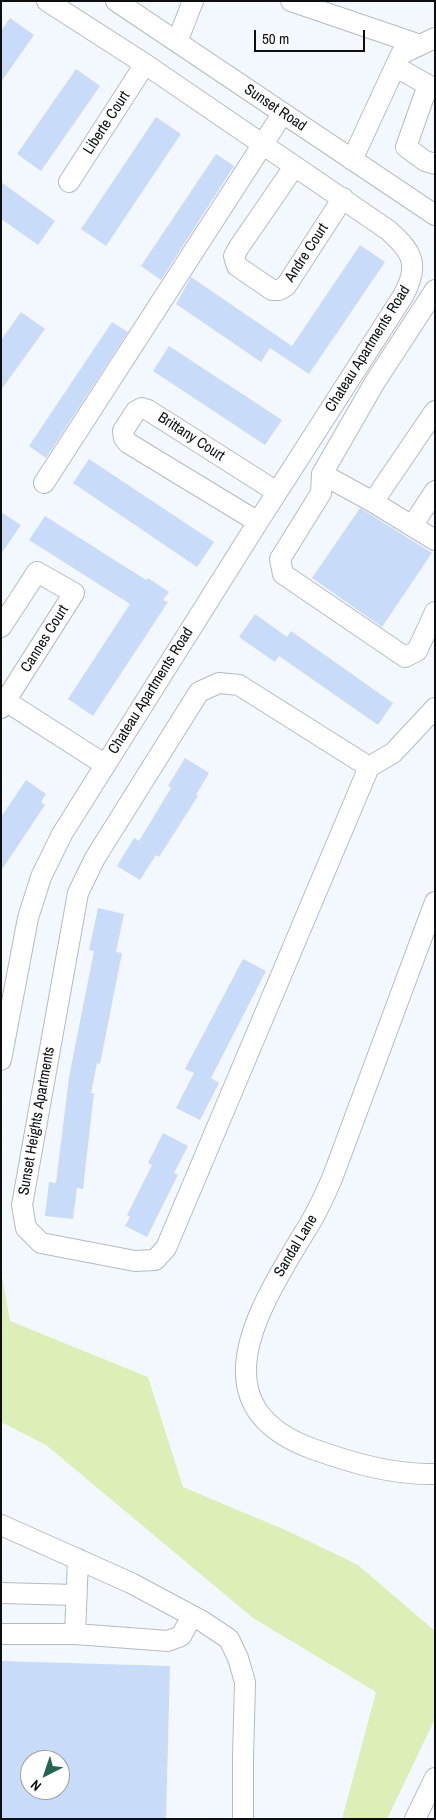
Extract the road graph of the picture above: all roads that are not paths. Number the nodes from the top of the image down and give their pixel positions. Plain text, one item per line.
1 (47, 1) edge
2 (116, 1) edge
3 (193, 1) edge
4 (291, 1) edge
5 (177, 42) junction
6 (428, 42) edge
7 (145, 64) junction
8 (396, 66) junction
9 (431, 86) edge
10 (283, 113) junction
11 (263, 145) junction
12 (352, 160) junction
13 (435, 164) edge
14 (294, 167) junction
15 (70, 182) dead end
16 (343, 198) junction
17 (435, 215) edge
18 (435, 290) edge
19 (435, 411) edge
20 (322, 474) junction
21 (44, 483) dead end
22 (435, 491) edge
23 (277, 492) junction
24 (373, 502) junction
25 (258, 522) junction
26 (412, 526) junction
27 (435, 540) edge
28 (435, 612) edge
29 (1, 627) edge
30 (3, 702) edge
31 (435, 708) edge
32 (104, 764) junction
33 (369, 767) junction
34 (435, 902) edge
35 (1, 1060) edge
36 (435, 1474) edge
37 (1, 1525) edge
38 (78, 1559) junction
39 (1, 1593) edge
40 (76, 1595) junction
41 (192, 1616) junction
42 (1, 1634) edge
43 (75, 1634) junction
44 (435, 1778) edge
45 (424, 1812) edge
46 (244, 1819) edge

1 - 7 street, Chateau Apartments Road
2 - 5 street, Sunset Road
3 - 5 street
4 - 6 street
5 - 10 street, Sunset Road
6 - 8 street
7 - 11 street, Chateau Apartments Road
7 - 15 street, Liberte Court
8 - 9 street
8 - 12 street
9 - 13 street
10 - 11 street
10 - 12 street, Sunset Road
11 - 14 street, Chateau Apartments Road
11 - 21 street
12 - 17 street, Sunset Road
14 - 16 street, Chateau Apartments Road
14 - 16 street, Andre Court
16 - 23 street, Chateau Apartments Road
18 - 20 street
19 - 24 street
20 - 24 street
20 - 28 street
22 - 26 street
23 - 25 street, Chateau Apartments Road
23 - 25 street, Brittany Court
24 - 26 street
25 - 32 street, Chateau Apartments Road
26 - 27 street
29 - 30 street, Cannes Court
30 - 32 street, Chateau Apartments Road
31 - 33 street
32 - 35 street, Chateau Apartments Road
33 - 33 street, Sunset Heights Apartments
34 - 36 street, Sandal Lane
37 - 38 street
38 - 40 street
38 - 41 street
39 - 40 street
40 - 43 street
41 - 43 street
41 - 46 street
42 - 43 street
44 - 45 street

